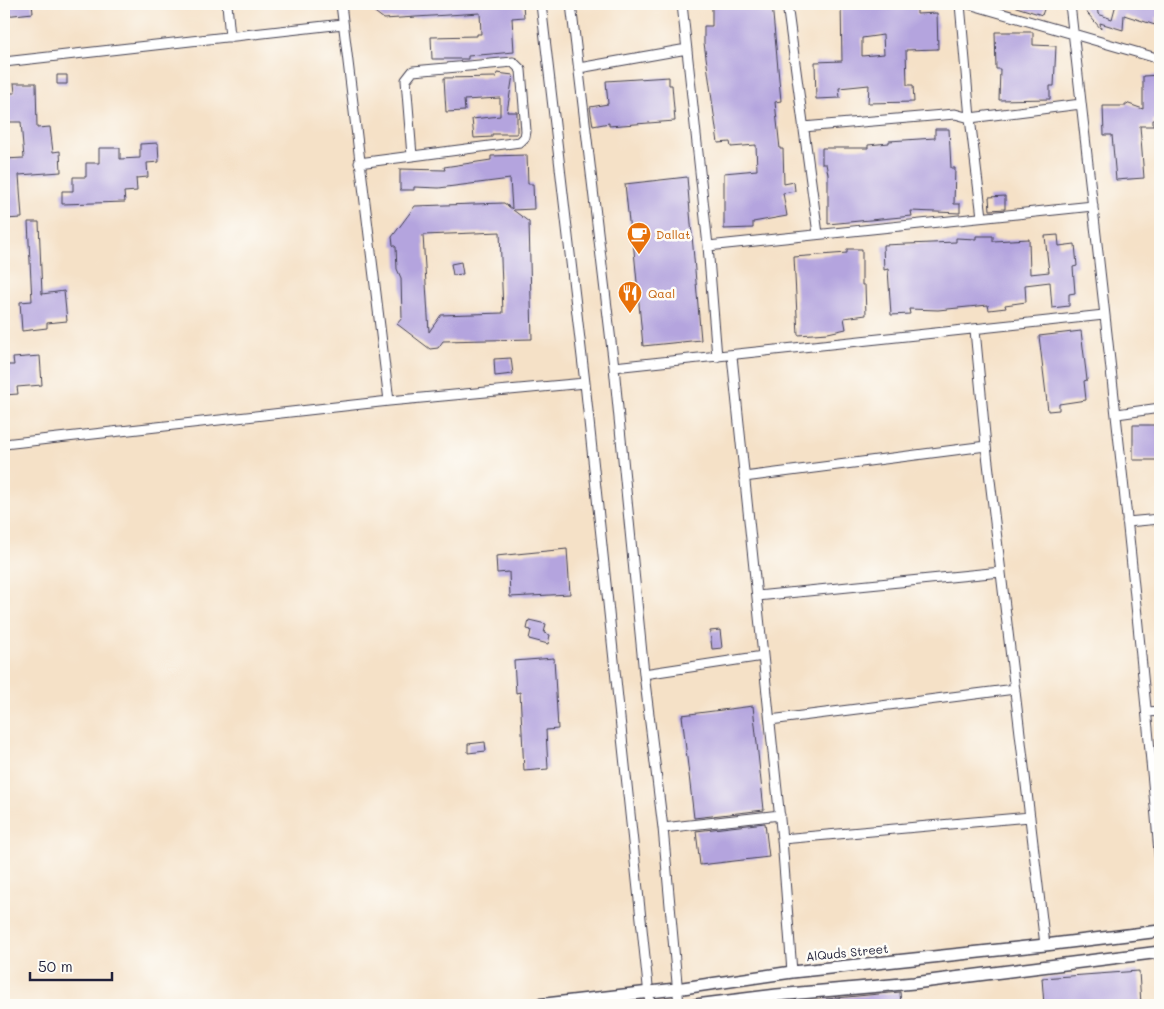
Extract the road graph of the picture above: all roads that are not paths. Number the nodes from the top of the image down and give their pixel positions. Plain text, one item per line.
1 (227, 4) edge
2 (341, 4) edge
3 (541, 4) edge
4 (571, 4) edge
5 (682, 4) edge
6 (786, 4) edge
7 (960, 4) edge
8 (968, 4) edge
9 (1070, 4) edge
10 (343, 24) junction
11 (1073, 35) junction
12 (230, 37) junction
13 (687, 49) junction
14 (1160, 59) edge
15 (4, 62) edge
16 (579, 68) junction
17 (1081, 104) junction
18 (970, 118) junction
19 (803, 127) junction
20 (412, 156) junction
21 (359, 163) junction
22 (1093, 206) junction
23 (982, 217) junction
24 (818, 234) junction
25 (708, 246) junction
26 (1104, 314) junction
27 (975, 330) junction
28 (732, 356) junction
29 (717, 357) junction
30 (614, 366) junction
31 (585, 383) junction
32 (389, 401) junction
33 (1160, 408) edge
34 (1117, 414) junction
35 (4, 444) edge
36 (986, 446) junction
37 (744, 477) junction
38 (1160, 519) edge
39 (1127, 522) junction
40 (1001, 572) junction
41 (757, 596) junction
42 (763, 656) junction
43 (644, 674) junction
44 (1015, 689) junction
45 (1160, 711) edge
46 (1148, 712) junction
47 (770, 720) junction
48 (780, 815) junction
49 (1030, 817) junction
50 (1158, 817) edge
51 (663, 828) junction
52 (782, 839) junction
53 (1160, 864) edge
54 (1160, 931) edge
55 (1045, 945) junction
56 (1160, 952) edge
57 (792, 972) junction
58 (676, 989) junction
59 (648, 992) junction
60 (537, 1005) edge
61 (650, 1005) edge
62 (679, 1005) edge
63 (696, 1005) edge

1 - 12 street
2 - 10 street
3 - 31 street
4 - 16 street
5 - 13 street
6 - 19 street
7 - 18 street
8 - 11 street
9 - 11 street
10 - 12 street
10 - 21 street
11 - 14 street
11 - 17 street
12 - 15 street
13 - 16 street
13 - 25 street
16 - 30 street
17 - 18 street
17 - 22 street
18 - 19 street
18 - 23 street
19 - 24 street
20 - 20 street
20 - 21 street
21 - 32 street
22 - 23 street
22 - 26 street
23 - 24 street
24 - 25 street
25 - 29 street
26 - 27 street
26 - 34 street
27 - 28 street
27 - 36 street
28 - 29 street
28 - 37 street
29 - 30 street
30 - 43 street
31 - 32 street
31 - 59 street
32 - 35 street
33 - 34 street
34 - 39 street
36 - 37 street
36 - 40 street
37 - 41 street
38 - 39 street
39 - 46 street
40 - 41 street
40 - 44 street
41 - 42 street
42 - 43 street
42 - 47 street
43 - 51 street
44 - 47 street
44 - 49 street
45 - 46 street
46 - 50 street
47 - 48 street
48 - 51 street
48 - 52 street
49 - 52 street
49 - 55 street
50 - 53 street
51 - 58 street
52 - 57 street
54 - 55 street, AlQuds Street
55 - 57 street, AlQuds Street
56 - 63 street
57 - 58 street, AlQuds Street
58 - 59 street, AlQuds Street
58 - 62 street
59 - 60 street, AlQuds Street
59 - 61 street

